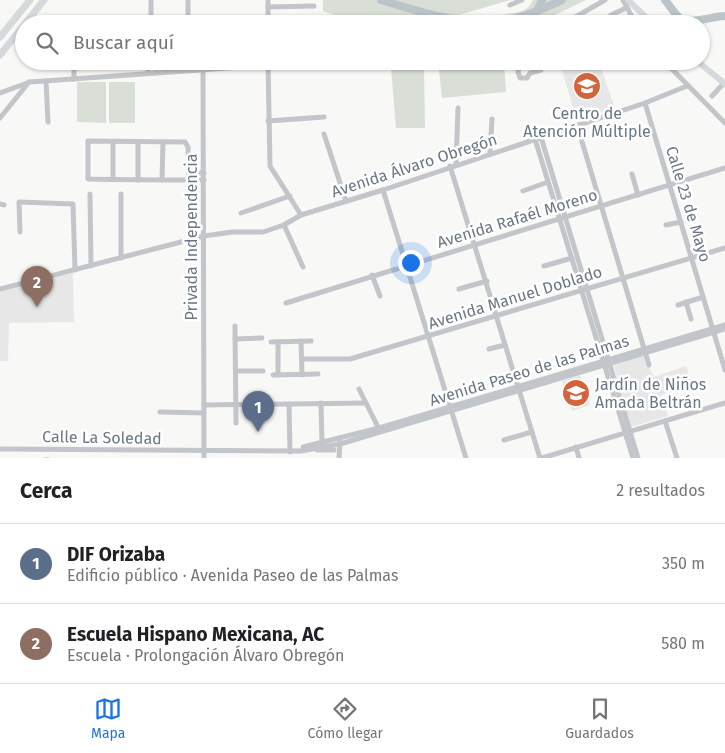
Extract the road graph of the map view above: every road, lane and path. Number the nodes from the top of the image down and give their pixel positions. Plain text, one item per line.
1 (30, 0) edge
2 (44, 0) edge
3 (151, 0) edge
4 (188, 0) edge
5 (268, 0) edge
6 (522, 0) edge
7 (604, 0) edge
8 (623, 0) edge
9 (628, 0) edge
10 (510, 5) dead end
11 (314, 6) dead end
12 (268, 7) junction
13 (626, 8) junction
14 (18, 15) edge
15 (32, 15) edge
16 (151, 15) edge
17 (188, 15) edge
18 (268, 15) edge
19 (578, 15) edge
20 (611, 15) dead end
21 (630, 15) edge
22 (644, 15) edge
23 (15, 19) edge
24 (15, 36) edge
25 (0, 38) edge
26 (0, 55) edge
27 (74, 70) edge
28 (148, 70) edge
29 (187, 70) edge
30 (203, 70) edge
31 (268, 70) edge
32 (519, 70) edge
33 (541, 70) dead end
34 (672, 70) edge
35 (708, 70) edge
36 (156, 72) joint
37 (148, 73) junction
38 (74, 79) junction
39 (46, 80) junction
40 (30, 82) junction
41 (724, 83) edge
42 (687, 86) junction
43 (0, 93) edge
44 (712, 96) dead end
45 (645, 103) junction
46 (458, 108) dead end
47 (324, 117) dead end
48 (0, 118) edge
49 (492, 119) dead end
50 (268, 121) junction
51 (48, 122) dead end
52 (725, 123) edge
53 (577, 125) junction
54 (324, 134) dead end
55 (538, 138) junction
56 (113, 142) junction
57 (138, 142) junction
58 (163, 142) junction
59 (490, 153) junction
60 (453, 165) junction
61 (725, 168) edge
62 (189, 173) junction
63 (204, 173) junction
64 (632, 174) dead end
65 (113, 179) junction
66 (138, 180) junction
67 (162, 180) junction
68 (189, 180) junction
69 (204, 180) junction
70 (548, 182) junction
71 (670, 186) junction
72 (383, 190) junction
73 (522, 191) dead end
74 (90, 194) dead end
75 (121, 194) dead end
76 (638, 195) junction
77 (290, 196) junction
78 (346, 202) junction
79 (601, 205) junction
80 (241, 213) dead end
81 (301, 215) junction
82 (562, 217) junction
83 (681, 222) junction
84 (284, 226) junction
85 (666, 226) dead end
86 (20, 232) dead end
87 (204, 236) junction
88 (474, 244) junction
89 (725, 248) edge
90 (692, 257) junction
91 (121, 258) junction
92 (572, 258) junction
93 (407, 264) junction
94 (91, 266) junction
95 (544, 266) dead end
96 (303, 267) dead end
97 (75, 270) junction
98 (372, 275) junction
99 (624, 278) junction
100 (487, 281) junction
101 (584, 288) junction
102 (0, 289) edge
103 (459, 289) dead end
104 (380, 296) dead end
105 (703, 297) junction
106 (686, 302) junction
107 (286, 303) dead end
108 (678, 305) dead end
109 (497, 315) junction
110 (691, 320) dead end
111 (725, 325) edge
112 (235, 326) dead end
113 (725, 329) edge
114 (713, 330) junction
115 (429, 336) junction
116 (262, 338) dead end
117 (235, 339) junction
118 (301, 341) junction
119 (311, 341) dead end
120 (271, 342) dead end
121 (278, 342) junction
122 (506, 345) junction
123 (489, 349) dead end
124 (644, 350) junction
125 (302, 359) junction
126 (606, 362) junction
127 (649, 365) dead end
128 (725, 370) edge
129 (236, 371) junction
130 (263, 371) dead end
131 (318, 374) dead end
132 (302, 375) junction
133 (519, 388) junction
134 (359, 389) dead end
135 (321, 403) junction
136 (366, 403) junction
137 (725, 403) edge
138 (236, 404) junction
139 (289, 404) junction
140 (204, 405) junction
141 (450, 408) junction
142 (160, 412) dead end
143 (204, 413) junction
144 (665, 421) junction
145 (236, 423) dead end
146 (380, 430) junction
147 (532, 432) junction
148 (627, 432) junction
149 (504, 440) dead end
150 (322, 443) junction
151 (337, 445) junction
152 (576, 447) junction
153 (0, 449) edge
154 (288, 450) junction
155 (204, 451) junction
156 (204, 458) edge
157 (334, 458) edge
158 (339, 458) edge
159 (466, 458) edge
160 (541, 458) edge
161 (579, 458) edge
162 (632, 458) edge
163 (638, 458) edge
164 (677, 458) edge

1 - 14 highway
2 - 15 highway
3 - 16 street
4 - 17 street
5 - 12 street
6 - 10 street
7 - 19 street
8 - 13 street
9 - 22 main road
11 - 12 street
12 - 18 street
13 - 20 street
13 - 21 street
23 - 25 highway
24 - 26 highway
27 - 38 street
28 - 37 street
29 - 36 street
30 - 63 street, Privada Independencia
31 - 50 street
32 - 33 street
34 - 42 street
35 - 41 main road
36 - 37 street
37 - 38 street
38 - 39 street
39 - 40 street
39 - 51 street
40 - 43 street
40 - 48 street
41 - 44 street
42 - 45 street, Avenida Álvaro Obregón
42 - 52 street
45 - 53 street, Avenida Álvaro Obregón
45 - 71 street, Calle 23 de Mayo
46 - 60 street
47 - 50 street
49 - 59 street
50 - 77 street
53 - 55 street, Avenida Álvaro Obregón
53 - 79 street
54 - 78 street
55 - 59 street, Avenida Álvaro Obregón
55 - 70 street
55 - 82 street
56 - 57 street
56 - 65 street
56 - 65 street
57 - 58 street
57 - 66 street
58 - 62 street
58 - 67 street
59 - 60 street, Avenida Álvaro Obregón
60 - 72 street, Avenida Álvaro Obregón
60 - 88 street
61 - 71 street, Avenida Rafaél Moreno
62 - 63 street
62 - 68 street
63 - 69 street, Privada Independencia
64 - 76 street
65 - 66 street
66 - 67 street
67 - 68 street
68 - 69 street
69 - 87 street, Privada Independencia
70 - 73 street
70 - 82 street
71 - 76 street, Avenida Rafaél Moreno
71 - 83 street, Calle 23 de Mayo
72 - 78 street, Avenida Álvaro Obregón
72 - 93 street
74 - 94 street
75 - 91 street
76 - 79 street, Avenida Rafaél Moreno
77 - 80 street
77 - 81 street
78 - 81 street, Avenida Álvaro Obregón
79 - 82 street, Avenida Rafaél Moreno
79 - 99 street
81 - 84 street, Avenida Álvaro Obregón
82 - 88 street, Avenida Rafaél Moreno
82 - 92 street
82 - 101 street
83 - 85 street
83 - 90 street, Calle 23 de Mayo
84 - 87 street, Avenida Álvaro Obregón
84 - 96 street
86 - 97 street
87 - 91 street, Avenida Álvaro Obregón
87 - 140 street, Privada Independencia
88 - 93 street, Avenida Rafaél Moreno
88 - 100 street
89 - 90 street, Avenida Manuel Doblado
90 - 99 street, Avenida Manuel Doblado
90 - 105 street, Calle 23 de Mayo
91 - 94 street, Avenida Álvaro Obregón
92 - 95 street
92 - 101 street
93 - 98 street, Avenida Rafaél Moreno
93 - 115 street
94 - 97 street, Avenida Álvaro Obregón
97 - 102 street, Avenida Álvaro Obregón
98 - 104 street
98 - 107 street, Avenida Rafaél Moreno
99 - 101 street, Avenida Manuel Doblado
99 - 124 street
100 - 103 street
100 - 109 street
101 - 109 street, Avenida Manuel Doblado
101 - 126 street
105 - 106 street
105 - 114 street, Calle 23 de Mayo
106 - 108 street
106 - 110 street
109 - 115 street, Avenida Manuel Doblado
109 - 122 street
111 - 114 street, Avenida Paseo de las Palmas
112 - 117 street
113 - 114 street, Avenida Paseo de las Palmas
114 - 124 street, Avenida Paseo de las Palmas
114 - 128 street, Calle 23 de Mayo
115 - 125 street, Avenida Manuel Doblado
115 - 141 street
116 - 117 street
117 - 129 street
118 - 119 street
118 - 121 street
118 - 125 street
120 - 121 street
121 - 132 street
122 - 123 street
122 - 133 street
124 - 126 street, Avenida Paseo de las Palmas
124 - 127 street
125 - 132 street
126 - 133 street, Avenida Paseo de las Palmas
126 - 148 street
129 - 130 street
129 - 138 street
131 - 132 street
133 - 141 street, Avenida Paseo de las Palmas
133 - 147 street
134 - 136 street
135 - 136 street
135 - 139 street
135 - 150 street
136 - 146 street
137 - 144 street
138 - 139 street
138 - 140 street
138 - 145 street
139 - 154 street
140 - 143 street, Privada Independencia
141 - 146 street, Avenida Paseo de las Palmas
141 - 159 street
142 - 143 street
143 - 155 street, Privada Independencia
144 - 148 street
144 - 164 street
146 - 151 street, Avenida Paseo de las Palmas
146 - 151 street, Avenida Paseo de las Palmas
147 - 149 street
147 - 160 street
148 - 152 street
148 - 162 street
148 - 163 street
150 - 151 street, Avenida Paseo de las Palmas
150 - 154 street, Avenida Paseo de las Palmas
151 - 154 street, Avenida Paseo de las Palmas
151 - 157 street
151 - 158 street
152 - 160 street
152 - 161 street
153 - 155 street, Calle La Soledad
154 - 155 street, Avenida Paseo de las Palmas
155 - 156 street, Privada Independencia

